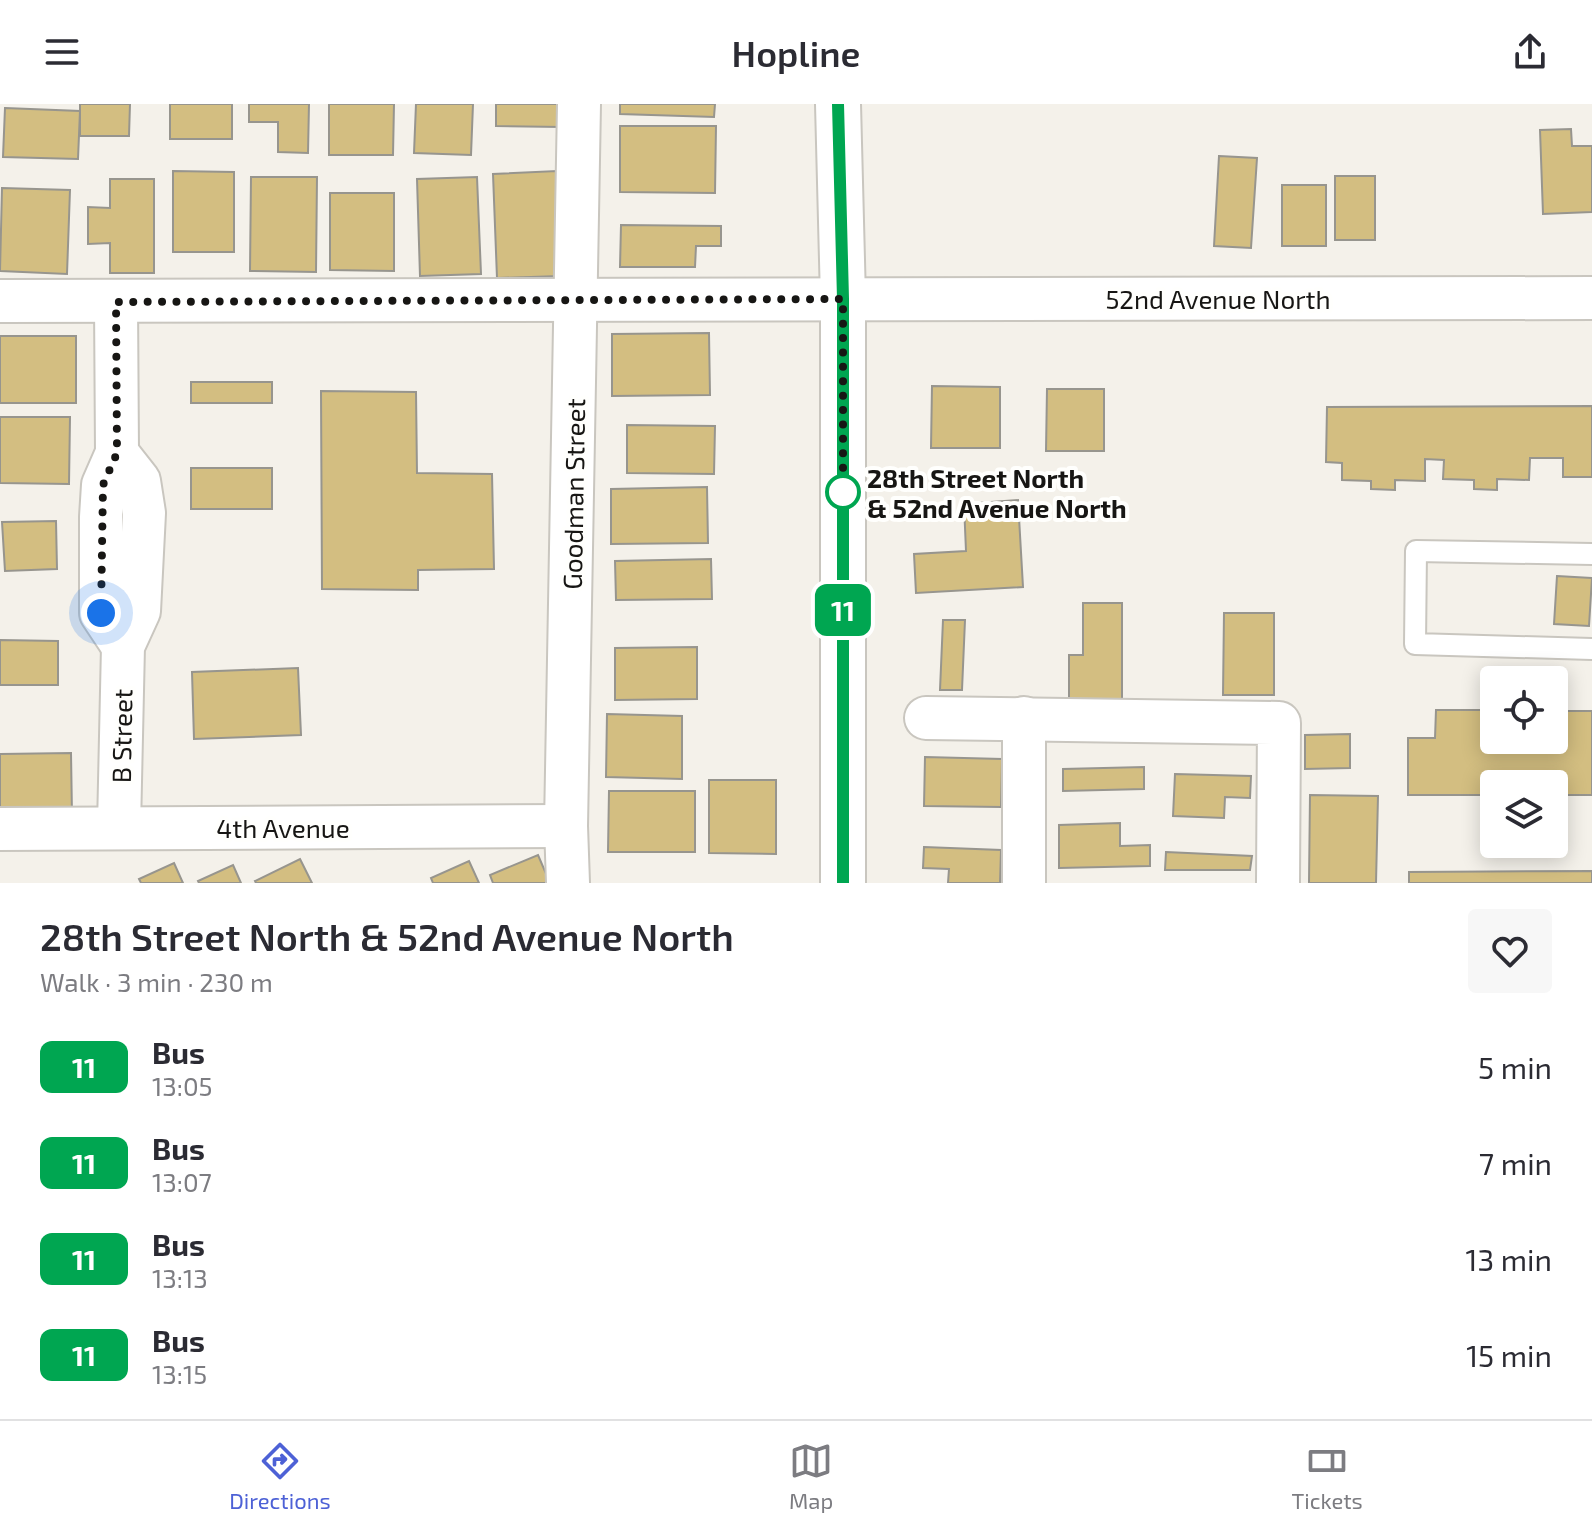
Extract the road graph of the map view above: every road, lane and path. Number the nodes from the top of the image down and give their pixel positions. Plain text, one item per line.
1 (579, 104) edge
2 (838, 104) edge
3 (1592, 298) edge
4 (577, 299) junction
5 (843, 299) junction
6 (0, 301) edge
7 (116, 302) junction
8 (1592, 554) edge
9 (1592, 649) edge
10 (926, 718) dead end
11 (1024, 718) junction
12 (566, 826) junction
13 (119, 827) junction
14 (0, 829) edge
15 (568, 883) edge
16 (843, 883) edge
17 (1024, 883) edge
18 (1278, 883) edge

1 - 4 street, Goodman Street
2 - 5 street
3 - 5 street, 52nd Avenue North
4 - 5 street, 52nd Avenue North
4 - 7 street, 52nd Avenue North
4 - 12 street, Goodman Street
5 - 16 street
6 - 7 street, 52nd Avenue North
7 - 13 street, B Street
8 - 9 lane
10 - 11 street
11 - 17 street
11 - 18 street
12 - 13 street, 4th Avenue
12 - 15 street, Goodman Street
13 - 14 street, 4th Avenue

